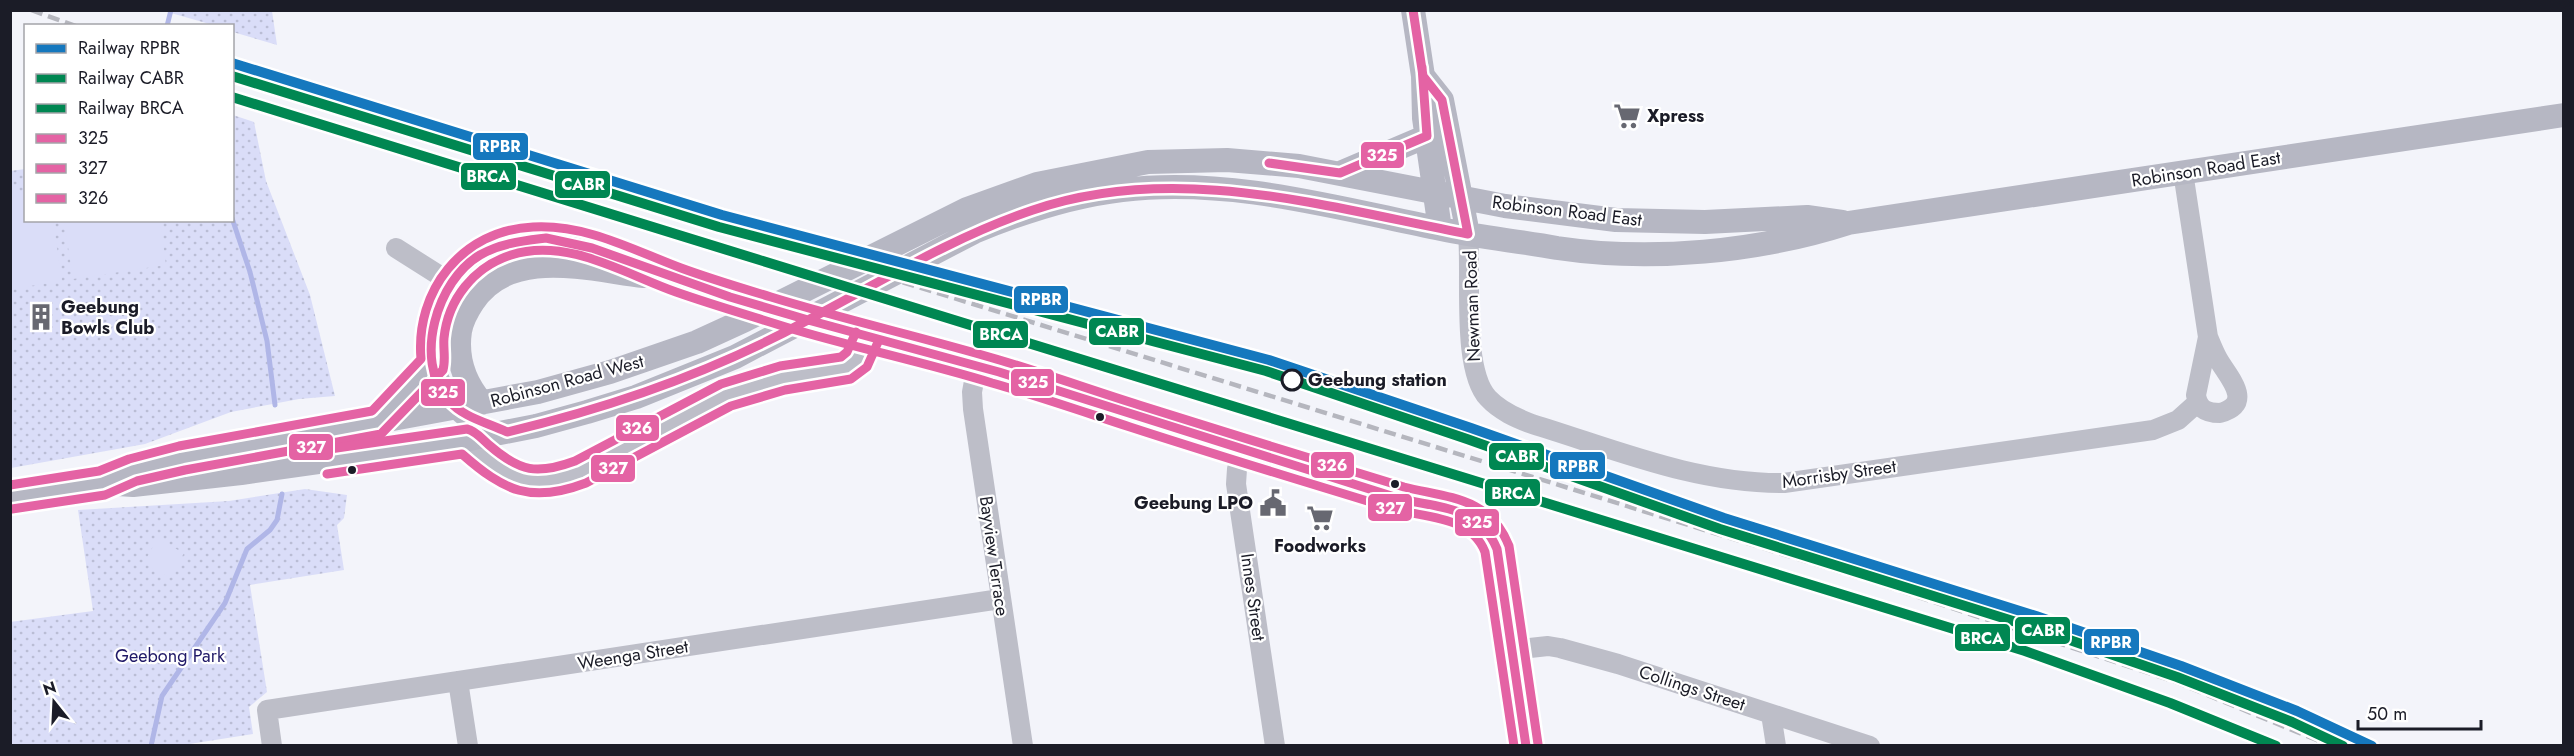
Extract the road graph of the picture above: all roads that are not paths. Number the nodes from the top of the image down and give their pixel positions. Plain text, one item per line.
1 (1413, 10) edge
2 (1424, 76) junction
3 (2564, 114) edge
4 (1427, 136) junction
5 (2183, 172) junction
6 (1340, 173) junction
7 (1435, 191) junction
8 (1462, 196) junction
9 (939, 221) joint
10 (1848, 223) junction
11 (1440, 229) junction
12 (974, 232) joint
13 (1468, 234) junction
14 (396, 248) dead end
15 (678, 280) junction
16 (452, 282) junction
17 (476, 298) junction
18 (2208, 337) junction
19 (867, 338) junction
20 (433, 364) junction
21 (977, 365) junction
22 (1487, 398) joint
23 (482, 403) junction
24 (2197, 403) junction
25 (455, 408) junction
26 (378, 422) junction
27 (507, 432) junction
28 (466, 441) junction
29 (1243, 450) junction
30 (102, 483) junction
31 (10, 497) edge
32 (1000, 599) junction
33 (1512, 650) junction
34 (458, 681) junction
35 (1771, 714) junction
36 (272, 746) edge
37 (468, 746) edge
38 (1023, 746) edge
39 (1275, 746) edge
40 (1526, 746) edge
41 (1776, 746) edge
42 (1870, 746) edge

1 - 2 main road, Newman Road
2 - 4 main road, Newman Road
2 - 8 main road, Newman Road
3 - 5 main road, Robinson Road East
4 - 6 main road
4 - 7 main road, Newman Road
5 - 10 main road, Robinson Road East
5 - 18 street
6 - 7 main road, Robinson Road East
6 - 9 main road, Robinson Road East
7 - 8 main road, Robinson Road East
7 - 11 main road, Newman Road
8 - 10 main road, Robinson Road East
8 - 13 main road, Newman Road
9 - 23 main road, Robinson Road West
10 - 13 main road, Robinson Road East
11 - 12 main road, Robinson Road East
11 - 13 main road, Robinson Road East
12 - 27 main road, Robinson Road West
13 - 22 street, Newman Road
14 - 16 street
15 - 16 main road
15 - 17 main road
15 - 19 main road
16 - 17 street
16 - 20 main road
17 - 23 main road
18 - 24 street
18 - 24 street
19 - 21 main road
19 - 28 street
20 - 25 main road
20 - 26 main road
21 - 29 main road
21 - 32 street, Bayview Terrace
22 - 24 street, Morrisby Street
23 - 25 main road, Robinson Road West
25 - 26 main road, Robinson Road West
25 - 27 main road
26 - 30 main road, Robinson Road West
27 - 28 main road, Robinson Road West
28 - 30 main road, Robinson Road West
29 - 33 main road
29 - 39 street, Innes Street
30 - 31 main road, Robinson Road West
32 - 34 street, Weenga Street
32 - 38 street, Bayview Terrace
33 - 35 street, Collings Street
33 - 40 main road
34 - 36 street, Weenga Street
34 - 37 street
35 - 41 street
35 - 42 street, Collings Street

